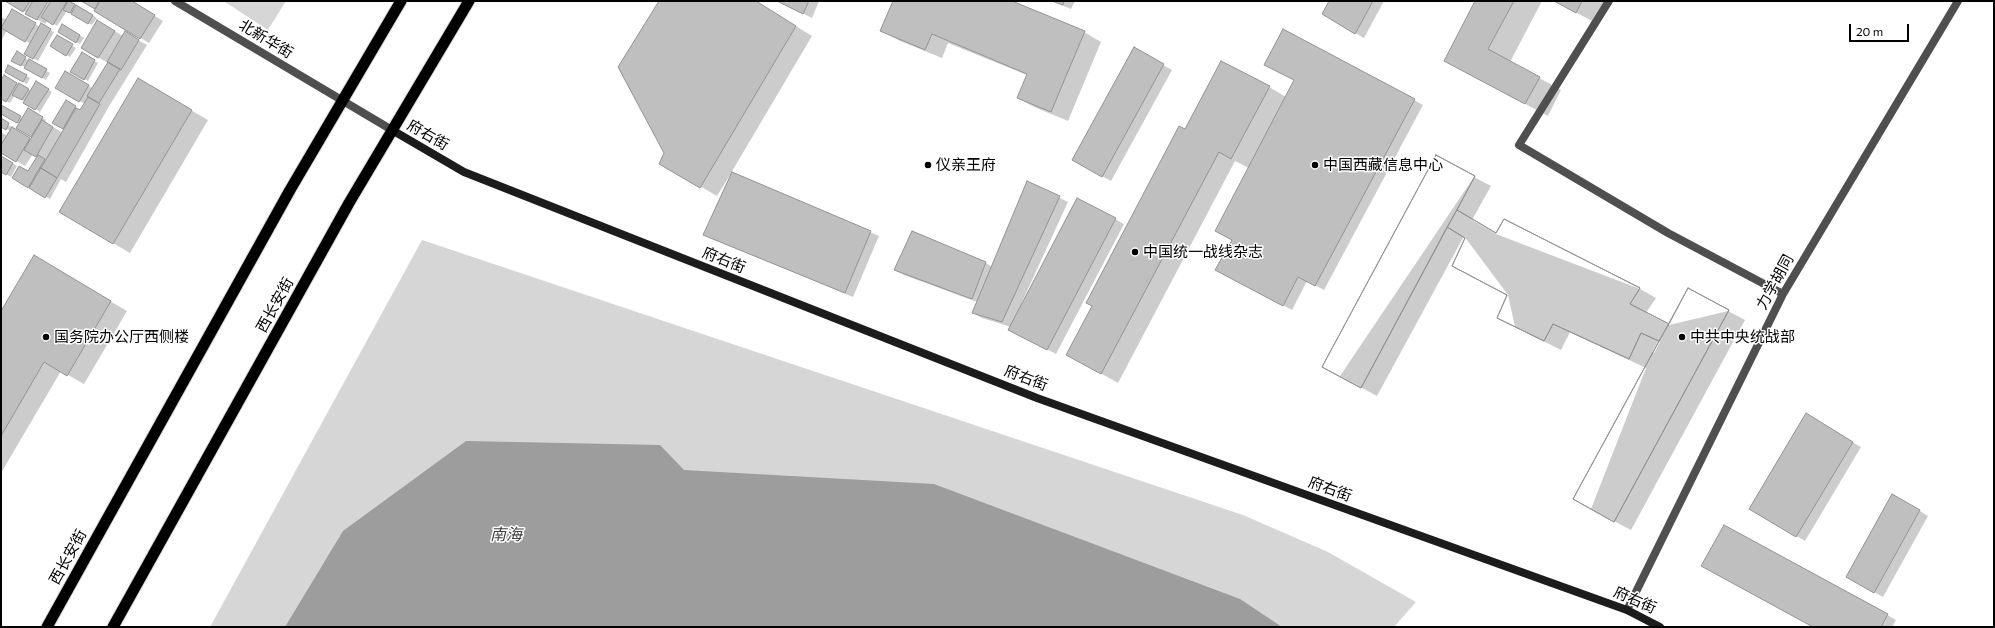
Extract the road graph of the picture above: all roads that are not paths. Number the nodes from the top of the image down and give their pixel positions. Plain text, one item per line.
1 (175, 1) edge
2 (401, 1) edge
3 (469, 1) edge
4 (1609, 1) edge
5 (1958, 1) edge
6 (342, 101) junction
7 (392, 130) junction
8 (1783, 294) junction
9 (1627, 610) junction
10 (47, 627) edge
11 (113, 627) edge
12 (1660, 627) edge

1 - 6 street, 北新华街
2 - 6 highway, 西长安街
3 - 7 highway, 西长安街
4 - 8 street
5 - 8 street, 力学胡同
6 - 7 street, 北新华街
6 - 10 highway, 西长安街
7 - 9 main road, 府右街
7 - 11 highway, 西长安街
8 - 9 street, 力学胡同
9 - 12 main road, 府右街

